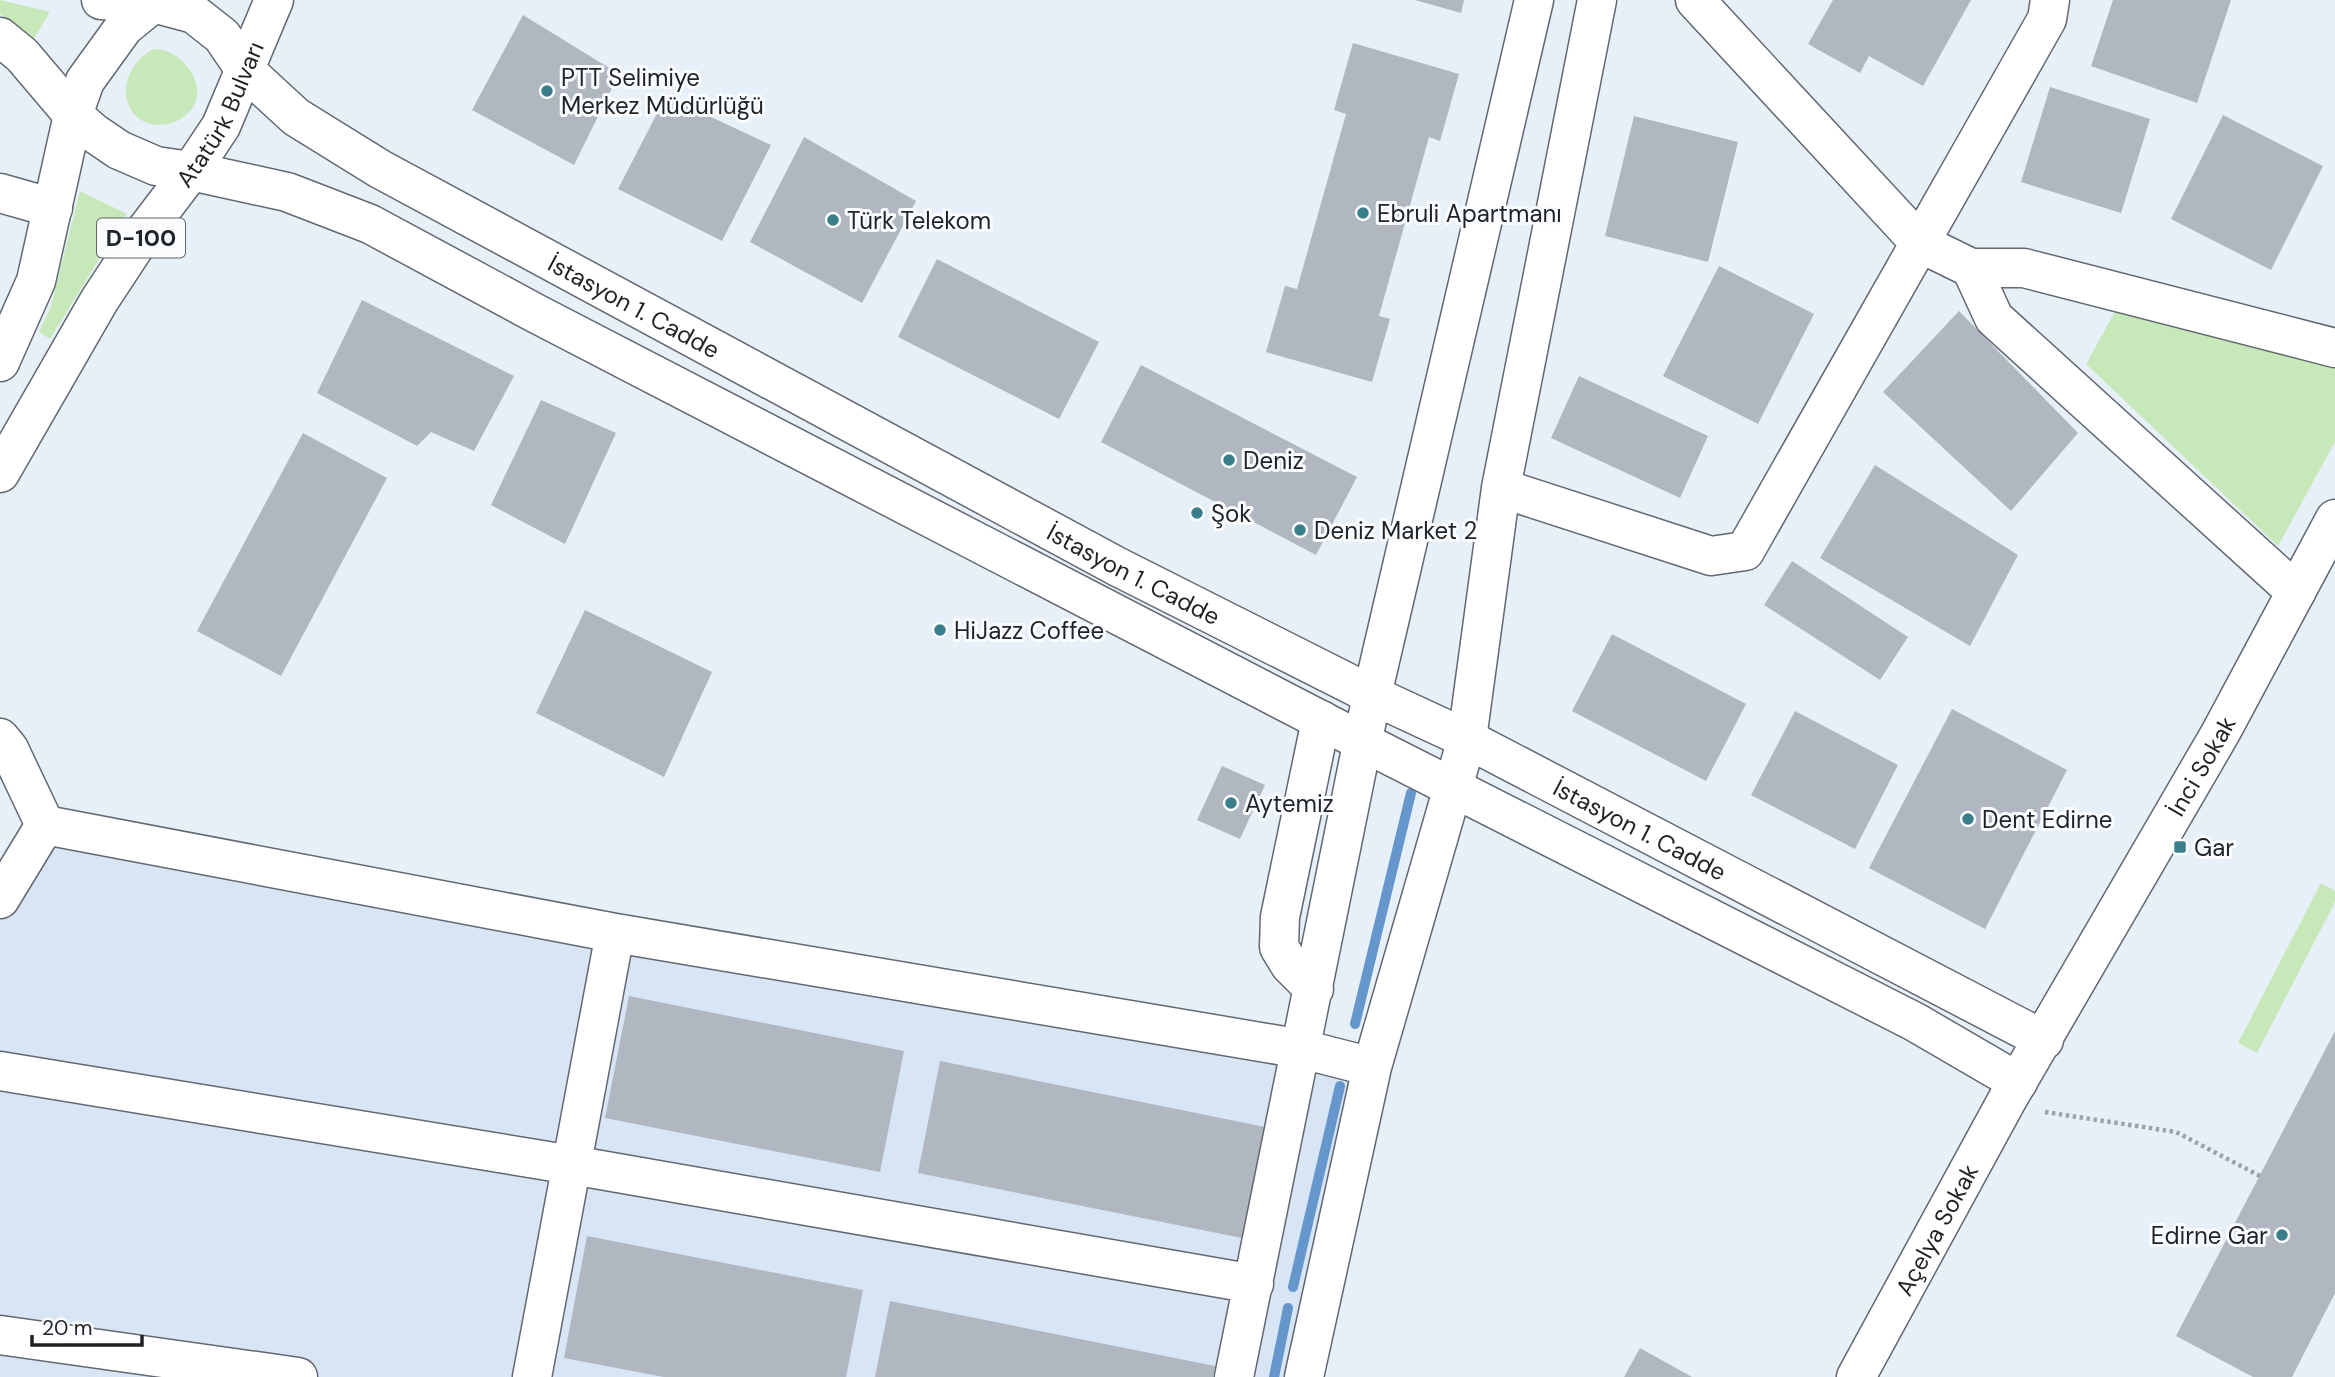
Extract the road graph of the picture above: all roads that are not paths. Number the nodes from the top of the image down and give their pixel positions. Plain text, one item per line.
1 (101, 0) edge
2 (274, 0) edge
3 (1534, 0) edge
4 (1597, 0) edge
5 (1695, 0) edge
6 (2050, 0) edge
7 (155, 2) edge
8 (0, 37) edge
9 (245, 70) junction
10 (73, 115) junction
11 (191, 171) junction
12 (0, 193) edge
13 (53, 208) junction
14 (1920, 243) junction
15 (1971, 268) junction
16 (2335, 348) edge
17 (0, 362) edge
18 (0, 473) edge
19 (1501, 488) junction
20 (2335, 519) edge
21 (2296, 592) junction
22 (1373, 695) junction
23 (1321, 720) junction
24 (0, 738) edge
25 (1467, 739) junction
26 (1363, 742) junction
27 (1453, 787) junction
28 (46, 824) junction
29 (0, 899) edge
30 (615, 933) junction
31 (1314, 989) junction
32 (2044, 1040) junction
33 (1302, 1049) junction
34 (1372, 1067) junction
35 (0, 1071) edge
36 (2013, 1091) junction
37 (572, 1165) junction
38 (1254, 1284) junction
39 (0, 1335) edge
40 (298, 1377) edge
41 (532, 1377) edge
42 (1234, 1377) edge
43 (1304, 1377) edge
44 (1856, 1377) edge

1 - 7 street
2 - 9 street, Atatürk Bulvarı / D-100
3 - 22 street
4 - 19 street
5 - 14 street
6 - 14 street
7 - 9 street
7 - 10 street
8 - 10 street
9 - 11 street, Atatürk Bulvarı / D-100
9 - 22 street, İstasyon 1. Cadde
10 - 11 street
10 - 13 street
11 - 18 street, Atatürk Bulvarı / D-100
11 - 23 street, İstasyon 1. Cadde
12 - 13 street
13 - 17 street
14 - 15 street
14 - 19 street
15 - 16 street
15 - 21 street
19 - 25 street
20 - 21 street, İnci Sokak
21 - 32 street, İnci Sokak
22 - 25 street, İstasyon 1. Cadde
22 - 26 street
23 - 26 street, İstasyon 1. Cadde
23 - 31 street
24 - 28 street
25 - 27 street
25 - 32 street, İstasyon 1. Cadde
26 - 27 street, İstasyon 1. Cadde
26 - 31 street
27 - 34 street
27 - 36 street, İstasyon 1. Cadde
28 - 29 street
28 - 30 street
30 - 33 street
30 - 37 street
31 - 33 street
32 - 36 street, İnci Sokak
33 - 34 street
33 - 38 street
34 - 43 street
35 - 37 street
36 - 44 street, Açelya Sokak
37 - 38 street
37 - 41 street
38 - 42 street
39 - 40 street

